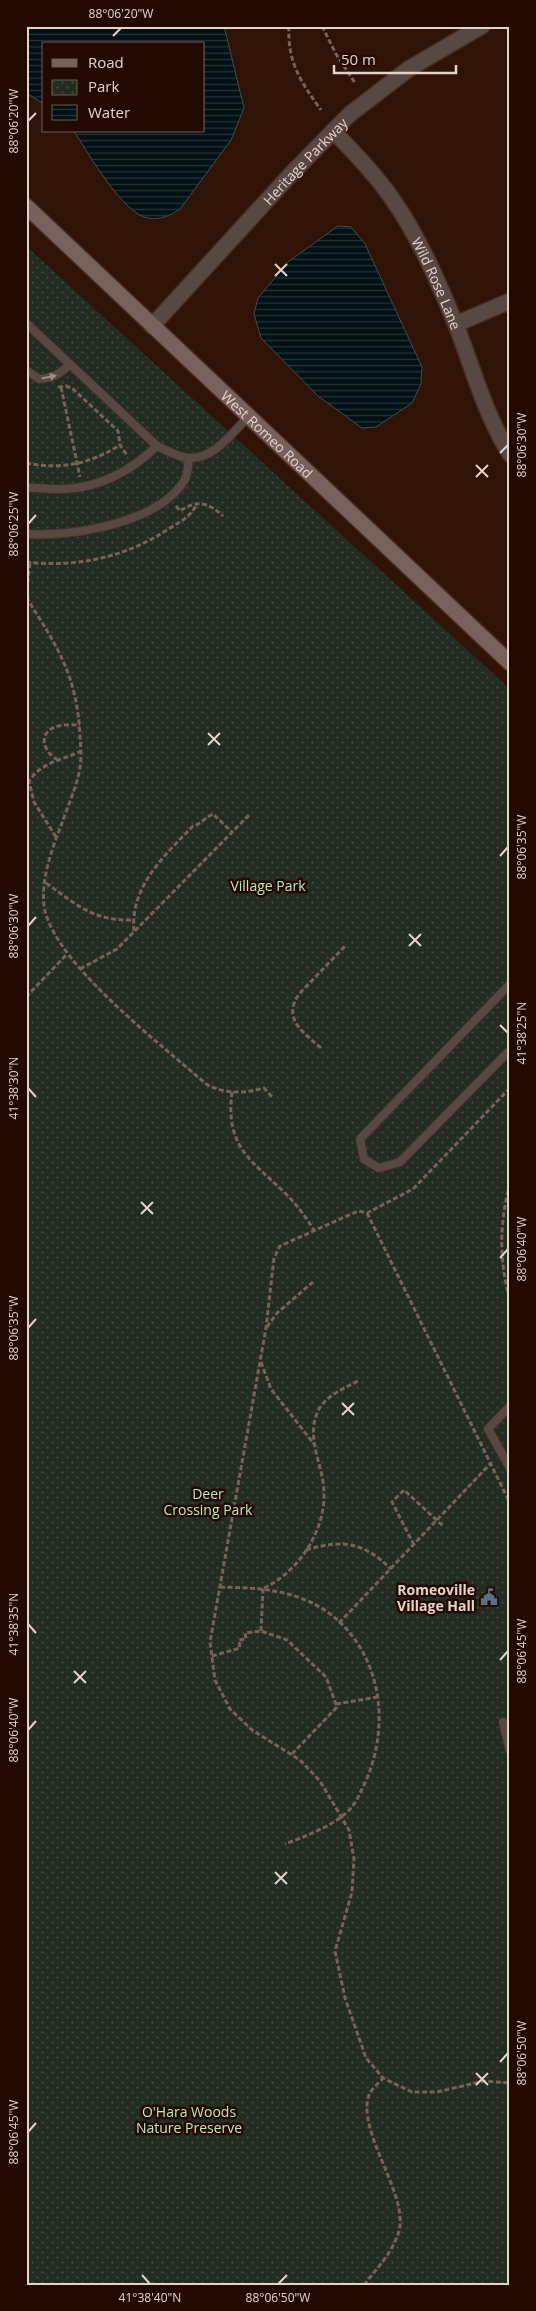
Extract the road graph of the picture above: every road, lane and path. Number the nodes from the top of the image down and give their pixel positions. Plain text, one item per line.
1 (289, 26) edge
2 (322, 26) edge
3 (482, 26) edge
4 (459, 32) edge
5 (355, 83) dead end
6 (321, 110) dead end
7 (333, 131) junction
8 (26, 206) edge
9 (510, 301) edge
10 (26, 323) edge
11 (456, 324) junction
12 (152, 326) junction
13 (70, 364) junction
14 (26, 370) edge
15 (61, 387) junction
16 (53, 388) dead end
17 (249, 416) junction
18 (156, 446) junction
19 (510, 454) edge
20 (189, 458) junction
21 (26, 463) edge
22 (77, 465) junction
23 (26, 488) edge
24 (169, 498) junction
25 (197, 503) junction
26 (223, 516) dead end
27 (26, 534) edge
28 (28, 562) edge
29 (26, 597) edge
30 (29, 601) junction
31 (510, 663) edge
32 (80, 725) junction
33 (81, 751) junction
34 (58, 760) junction
35 (250, 814) dead end
36 (232, 832) junction
37 (56, 838) junction
38 (46, 883) junction
39 (133, 920) junction
40 (134, 931) junction
41 (346, 945) dead end
42 (67, 954) junction
43 (80, 969) junction
44 (510, 984) edge
45 (26, 997) edge
46 (321, 1048) dead end
47 (510, 1050) edge
48 (510, 1088) edge
49 (232, 1092) junction
50 (273, 1098) dead end
51 (510, 1183) edge
52 (367, 1213) junction
53 (314, 1230) junction
54 (313, 1282) dead end
55 (510, 1301) edge
56 (266, 1328) junction
57 (261, 1360) junction
58 (360, 1380) dead end
59 (510, 1406) edge
60 (314, 1444) junction
61 (490, 1465) junction
62 (510, 1468) edge
63 (510, 1503) edge
64 (437, 1520) junction
65 (443, 1526) dead end
66 (414, 1545) junction
67 (306, 1550) junction
68 (391, 1569) junction
69 (220, 1587) junction
70 (263, 1588) junction
71 (339, 1623) junction
72 (261, 1631) junction
73 (212, 1656) junction
74 (378, 1697) junction
75 (336, 1704) junction
76 (503, 1722) dead end
77 (510, 1751) edge
78 (292, 1754) junction
79 (342, 1816) junction
80 (285, 1844) dead end
81 (383, 2078) junction
82 (510, 2083) edge
83 (364, 2285) edge

1 - 6 path
2 - 5 path
3 - 4 street, Heritage Parkway
4 - 7 street, Heritage Parkway
7 - 11 street, Wild Rose Lane
7 - 12 street, Heritage Parkway
8 - 12 main road, West Romeo Road
9 - 11 street
10 - 13 lane
11 - 19 street, Wild Rose Lane
12 - 17 main road, West Romeo Road
14 -> 13 lane
13 - 18 lane
15 - 16 path
15 - 22 path
15 - 22 path
17 - 20 lane
17 - 31 main road, West Romeo Road
18 - 20 lane
18 - 23 lane
20 - 24 lane
21 - 22 path
24 - 25 path
24 - 27 lane
25 - 26 path
25 - 28 path
28 - 30 path
29 - 30 path
30 - 32 path
32 - 33 path
32 - 34 path
33 - 34 path
33 - 37 path
34 - 37 path
35 - 36 path
36 - 39 path
36 - 40 path
37 - 38 path
38 - 39 path
38 - 42 path
39 - 40 path
40 - 43 path
41 - 46 path
42 - 43 path
42 - 45 path
43 - 49 path
44 - 47 lane
48 - 52 path
49 - 50 path
49 - 53 path
51 - 55 path
52 - 53 path
52 - 61 path
53 - 56 path
54 - 56 path
56 - 57 path
57 - 60 path
57 - 69 path
58 - 60 path
59 - 62 lane
60 - 67 path
61 - 63 path
61 - 64 path
64 - 65 path
64 - 66 path
64 - 66 path
66 - 68 path
67 - 68 path
67 - 70 path
68 - 71 path
69 - 70 path
69 - 73 path
70 - 71 path
70 - 72 path
71 - 74 path
72 - 73 path
72 - 75 path
73 - 78 path
74 - 75 path
74 - 79 path
75 - 78 path
76 - 77 lane
78 - 79 path
79 - 80 path
79 - 81 path
81 - 82 path
81 - 83 path

